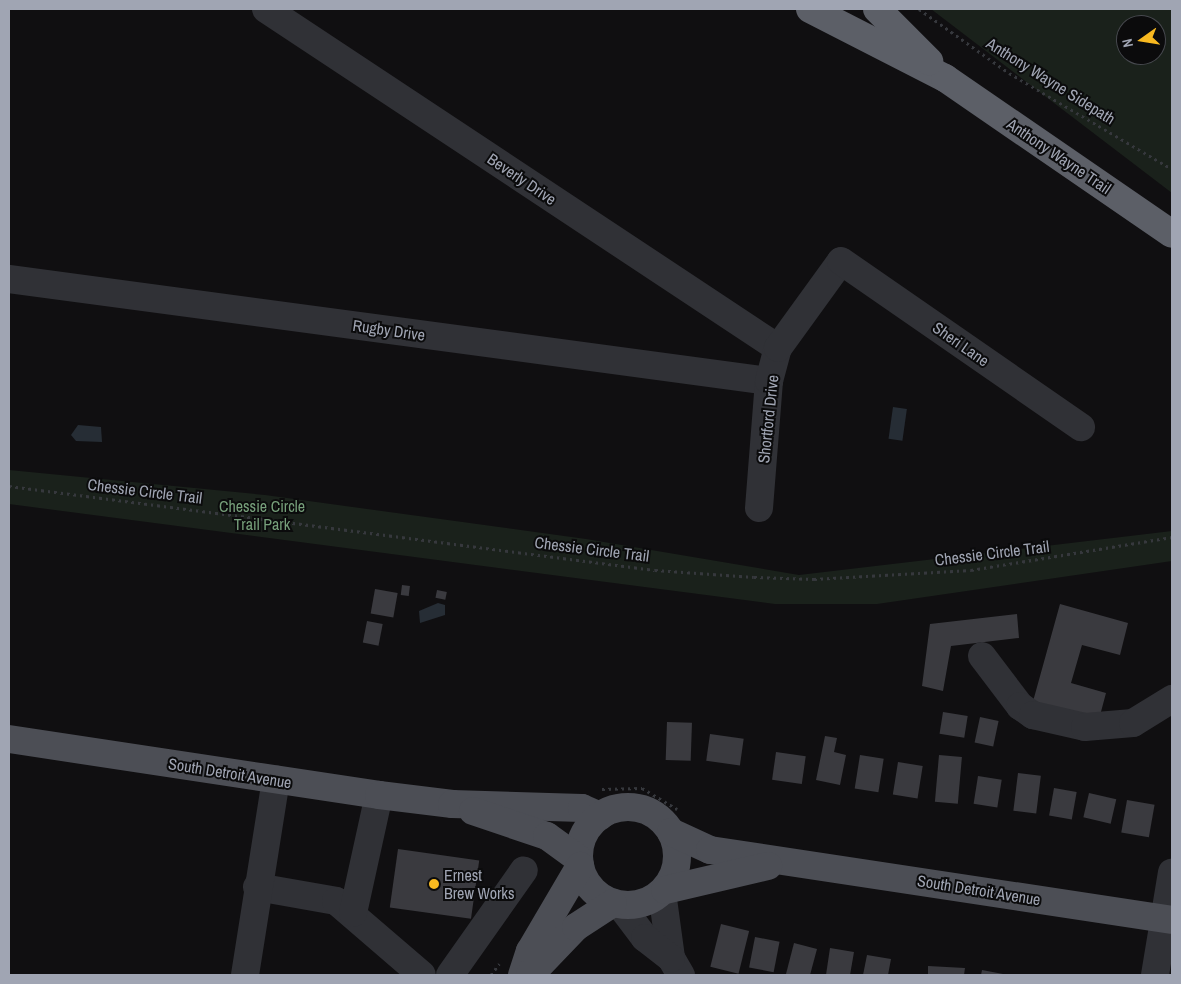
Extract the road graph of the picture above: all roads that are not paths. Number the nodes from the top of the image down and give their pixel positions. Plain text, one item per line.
1 (266, 9) edge
2 (810, 9) edge
3 (877, 9) edge
4 (946, 78) junction
5 (1172, 234) edge
6 (841, 261) joint
7 (9, 279) edge
8 (778, 348) junction
9 (769, 381) junction
10 (1081, 427) dead end
11 (759, 508) dead end
12 (982, 656) dead end
13 (1172, 699) edge
14 (9, 739) edge
15 (276, 780) junction
16 (379, 796) junction
17 (452, 804) junction
18 (600, 816) junction
19 (677, 822) junction
20 (580, 862) junction
21 (784, 863) junction
22 (524, 870) dead end
23 (1172, 872) edge
24 (257, 887) junction
25 (663, 891) junction
26 (616, 904) junction
27 (354, 912) junction
28 (1168, 920) edge
29 (676, 966) edge
30 (245, 975) edge
31 (422, 975) edge
32 (450, 975) edge
33 (522, 975) edge
34 (530, 975) edge
35 (1155, 975) edge

1 - 8 street, Beverly Drive
2 - 4 highway, Anthony Wayne Trail
3 - 4 highway, Anthony Wayne Trail
4 - 5 highway, Anthony Wayne Trail
6 - 8 street, Shortford Drive
6 - 10 street, Sheri Lane
7 - 9 street, Rugby Drive
8 - 9 street, Shortford Drive
9 - 11 street, Shortford Drive
12 - 13 street
14 - 15 main road, South Detroit Avenue
15 - 16 main road, South Detroit Avenue
15 - 24 street
16 - 17 main road, South Detroit Avenue
16 - 27 street
17 - 18 main road, South Detroit Avenue
17 - 20 main road, South Detroit Avenue
18 - 19 main road, South Detroit Avenue
18 - 20 main road
19 - 21 main road, South Detroit Avenue
19 - 25 main road
20 - 26 main road, South Detroit Avenue
20 - 33 main road
21 - 25 main road, South Detroit Avenue
21 - 28 main road, South Detroit Avenue
22 - 32 street
23 - 28 street
24 - 27 street
24 - 30 street
25 - 26 main road, South Detroit Avenue
25 - 29 street
26 - 29 street
26 - 34 main road
27 - 31 street
28 - 35 street

